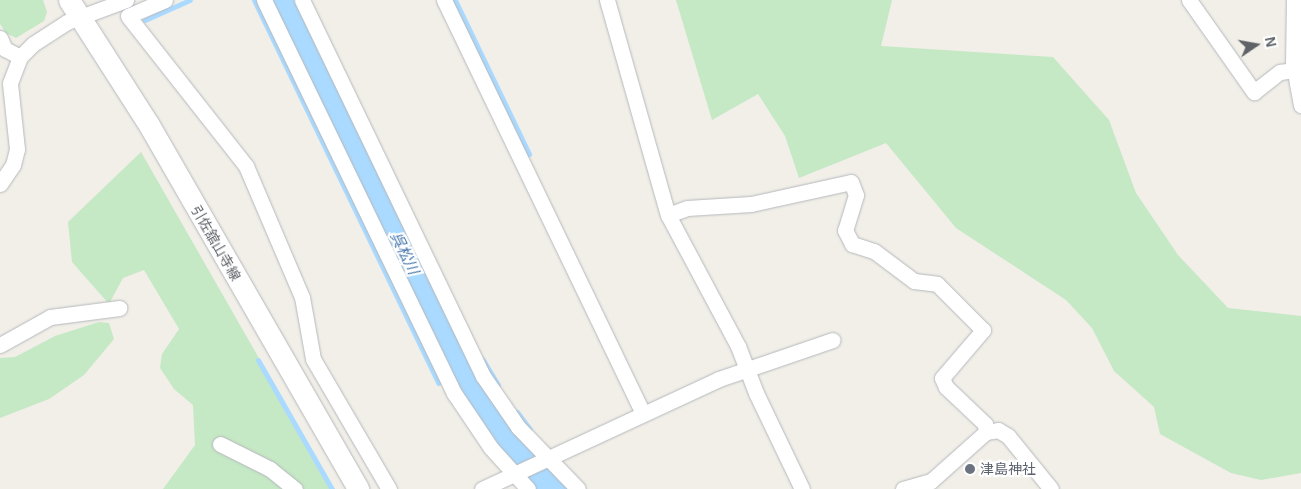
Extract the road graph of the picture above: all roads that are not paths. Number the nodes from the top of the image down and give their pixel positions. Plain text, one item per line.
1 (126, 0) edge
2 (165, 0) edge
3 (264, 0) edge
4 (302, 0) edge
5 (444, 0) edge
6 (607, 0) edge
7 (1189, 0) edge
8 (1294, 0) edge
9 (75, 9) edge
10 (0, 38) edge
11 (20, 57) junction
12 (1294, 70) junction
13 (1301, 105) edge
14 (0, 184) edge
15 (668, 215) junction
16 (119, 308) dead end
17 (833, 340) dead end
18 (0, 345) edge
19 (747, 369) junction
20 (643, 414) junction
21 (986, 432) junction
22 (220, 444) dead end
23 (543, 460) junction
24 (516, 473) junction
25 (295, 489) edge
26 (358, 489) edge
27 (389, 489) edge
28 (482, 489) edge
29 (528, 489) edge
30 (578, 489) edge
31 (802, 489) edge
32 (903, 489) edge
33 (1051, 489) edge

1 - 9 street
2 - 27 street
3 - 24 street
4 - 23 street
5 - 20 street
6 - 15 street
7 - 12 street
8 - 12 street
9 - 11 street
9 - 26 main road, 引佐舘山寺線
10 - 11 street
11 - 14 street
12 - 13 street
15 - 19 street
15 - 21 street
16 - 18 street
17 - 19 street
19 - 20 street
19 - 31 street
20 - 23 street
21 - 32 street
21 - 33 street
22 - 25 street
23 - 24 street
23 - 30 street
24 - 28 street
24 - 29 street

